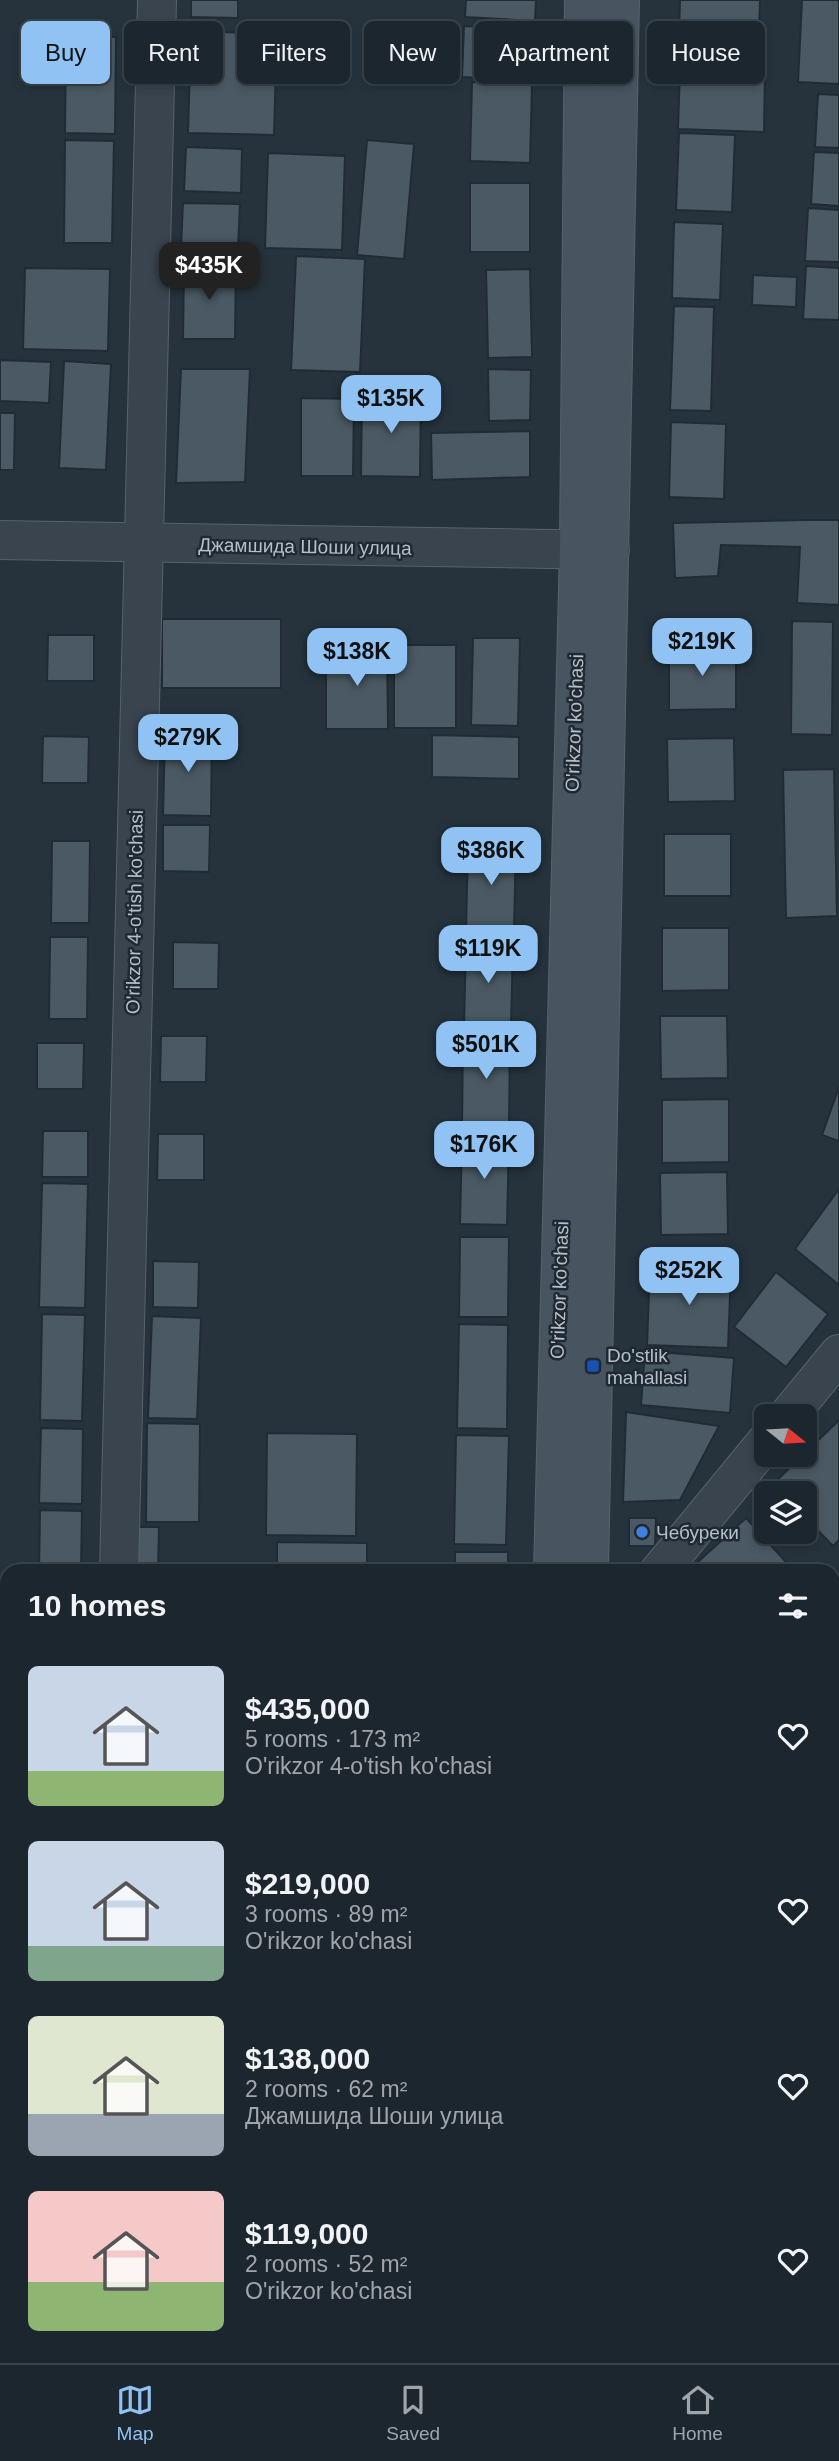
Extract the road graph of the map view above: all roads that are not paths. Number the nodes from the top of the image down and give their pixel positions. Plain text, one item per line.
1 (157, 0) edge
2 (584, 0) edge
3 (620, 0) edge
4 (0, 540) edge
5 (143, 543) junction
6 (594, 550) junction
7 (839, 1354) edge
8 (798, 1404) edge
9 (754, 1457) edge
10 (119, 1564) edge
11 (553, 1564) edge
12 (589, 1564) edge
13 (666, 1564) edge

1 - 5 street, O'rikzor 4-o'tish ko'chasi
2 - 6 main road, O'rikzor ko'chasi
3 - 6 main road, O'rikzor ko'chasi
4 - 5 street, Джамшида Шоши улица
5 - 6 street, Джамшида Шоши улица
5 - 10 street, O'rikzor 4-o'tish ko'chasi
6 - 11 main road, O'rikzor ko'chasi
6 - 12 main road, O'rikzor ko'chasi
7 - 8 street
9 - 13 street

